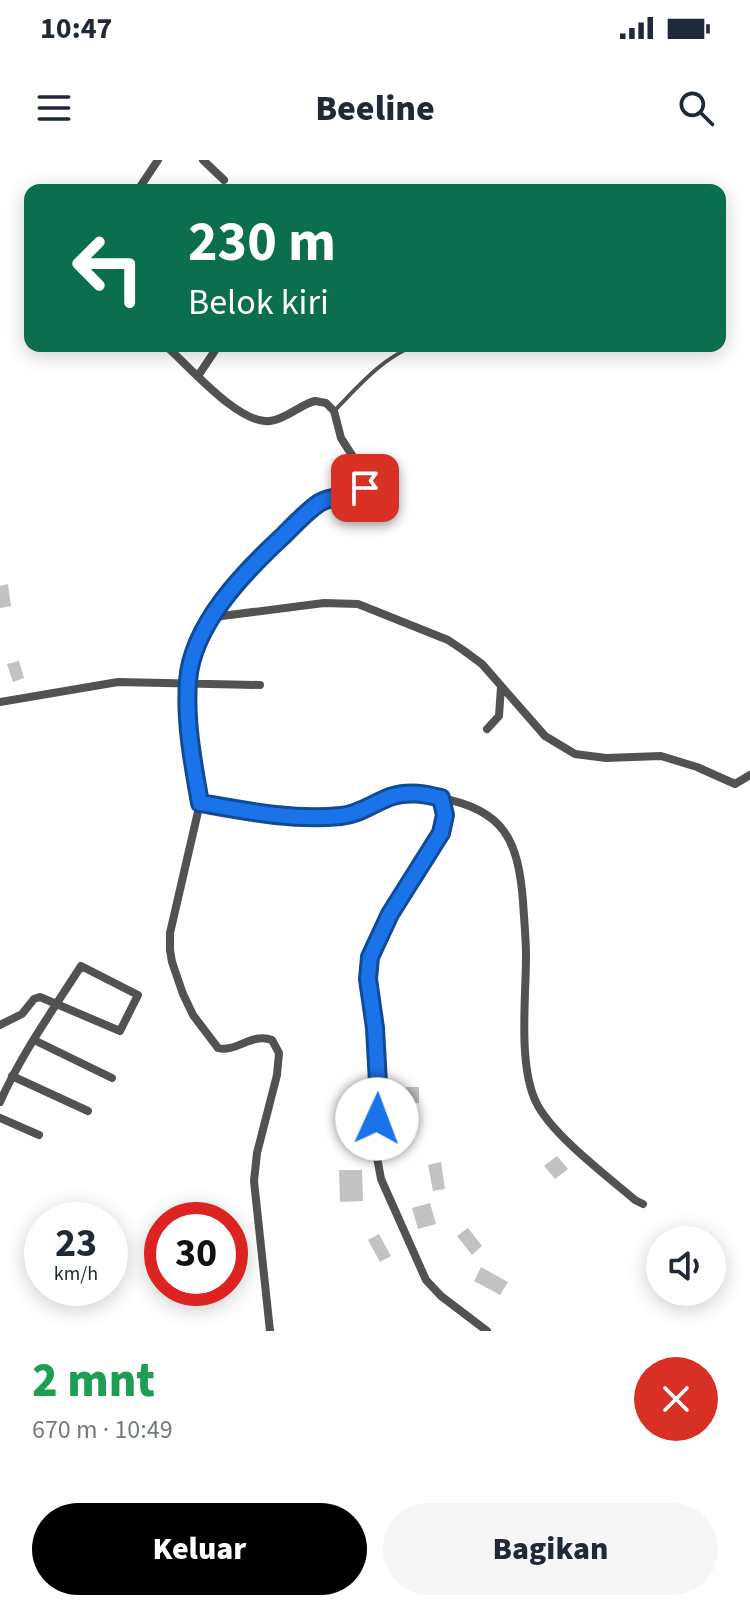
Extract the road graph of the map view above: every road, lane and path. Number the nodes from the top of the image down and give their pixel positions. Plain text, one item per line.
1 (158, 160) edge
2 (203, 160) edge
3 (224, 180) dead end
4 (142, 184) edge
5 (172, 352) edge
6 (214, 352) edge
7 (400, 352) edge
8 (198, 376) junction
9 (334, 411) junction
10 (214, 617) junction
11 (188, 682) junction
12 (260, 685) dead end
13 (501, 686) junction
14 (0, 702) edge
15 (487, 729) dead end
16 (750, 775) edge
17 (441, 798) junction
18 (200, 803) junction
19 (57, 1003) junction
20 (0, 1025) edge
21 (34, 1040) junction
22 (12, 1076) junction
23 (112, 1078) dead end
24 (0, 1102) edge
25 (88, 1111) dead end
26 (0, 1118) edge
27 (39, 1135) dead end
28 (643, 1204) dead end
29 (270, 1331) edge
30 (487, 1331) edge

1 - 4 street
2 - 3 street
5 - 8 street
6 - 8 street
7 - 9 lane
8 - 9 street
9 - 10 street
10 - 11 street
10 - 13 street
11 - 12 street
11 - 14 street
11 - 18 street
13 - 15 street
13 - 16 street
17 - 18 street
17 - 28 street
17 - 30 street
18 - 29 street
19 - 19 street
19 - 20 street
19 - 21 street
21 - 22 street
21 - 23 street
22 - 24 street
22 - 25 street
26 - 27 street

